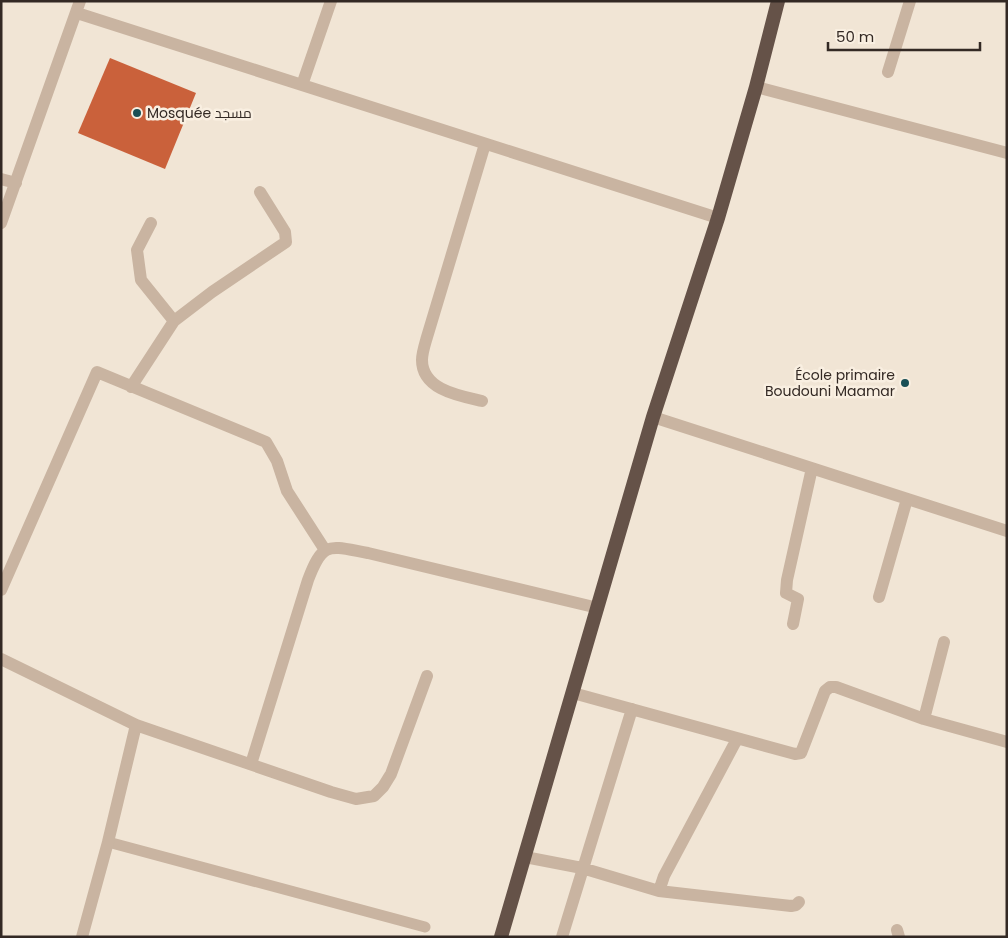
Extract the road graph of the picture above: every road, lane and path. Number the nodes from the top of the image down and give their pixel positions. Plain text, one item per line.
1 (331, 1) edge
2 (778, 1) edge
3 (910, 1) edge
4 (79, 7) edge
5 (888, 72) dead end
6 (302, 85) junction
7 (756, 87) junction
8 (485, 144) junction
9 (1007, 153) edge
10 (1, 179) edge
11 (16, 184) junction
12 (260, 192) dead end
13 (718, 218) junction
14 (1, 223) edge
15 (151, 223) dead end
16 (174, 321) junction
17 (131, 387) junction
18 (482, 402) dead end
19 (653, 417) junction
20 (812, 468) junction
21 (906, 498) junction
22 (1007, 531) edge
23 (325, 550) junction
24 (1, 590) edge
25 (879, 597) dead end
26 (598, 608) junction
27 (793, 624) dead end
28 (944, 642) dead end
29 (1, 658) edge
30 (427, 676) dead end
31 (573, 693) junction
32 (632, 709) junction
33 (924, 719) junction
34 (136, 725) junction
35 (737, 739) junction
36 (1007, 742) edge
37 (251, 764) junction
38 (108, 842) junction
39 (525, 857) junction
40 (582, 868) junction
41 (659, 891) junction
42 (800, 902) dead end
43 (425, 927) dead end
44 (82, 937) edge
45 (502, 937) edge
46 (562, 937) edge

1 - 6 street
2 - 7 highway
3 - 5 street
4 - 6 street
4 - 11 street
6 - 8 street
7 - 9 street
7 - 13 highway
8 - 13 street
8 - 18 street
10 - 11 street
11 - 14 street
12 - 16 street
13 - 19 highway
15 - 16 street
16 - 17 street
17 - 23 street
17 - 24 street
19 - 20 street
19 - 26 highway
20 - 21 street
20 - 27 street
21 - 22 street
21 - 25 street
23 - 26 street
23 - 37 street
26 - 31 highway
28 - 33 street
29 - 34 street
30 - 37 street
31 - 32 street
31 - 39 highway
32 - 35 street
32 - 40 street
33 - 35 street
33 - 36 street
34 - 37 street
34 - 38 street
35 - 41 street
38 - 43 lane
38 - 44 street
39 - 40 street
39 - 45 highway
40 - 41 street
40 - 46 street
41 - 42 street

